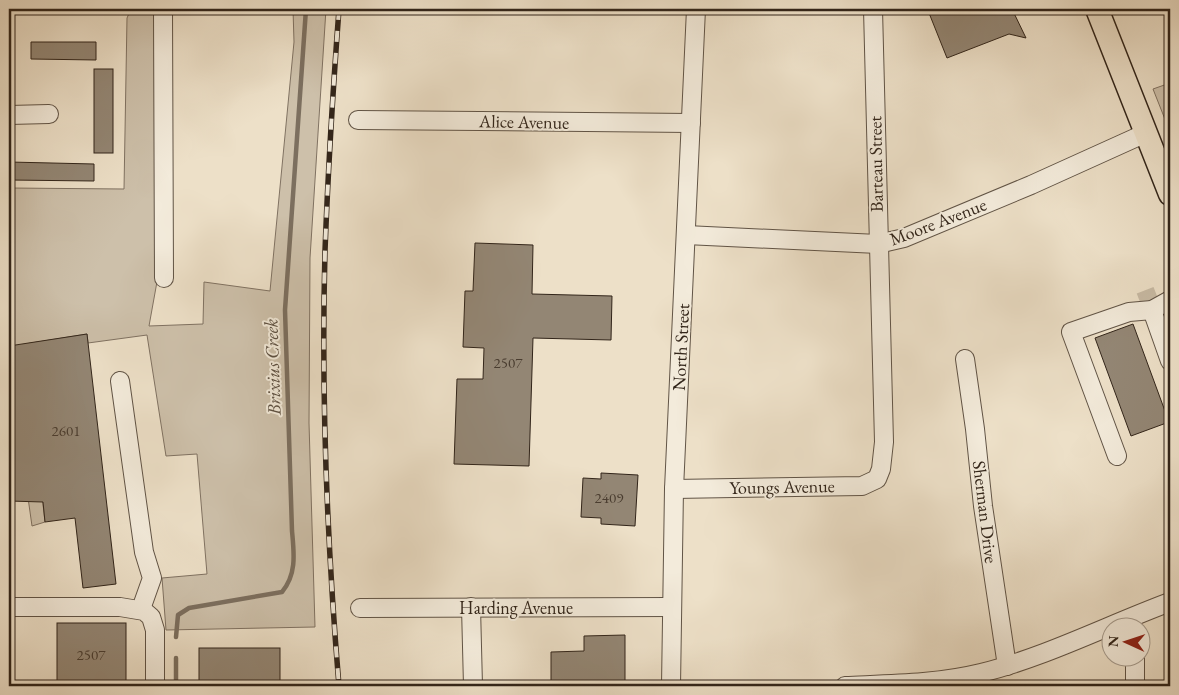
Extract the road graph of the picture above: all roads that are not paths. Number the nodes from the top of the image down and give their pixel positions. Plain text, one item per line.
1 (163, 9) edge
2 (696, 9) edge
3 (873, 9) edge
4 (1100, 10) edge
5 (49, 114) dead end
6 (9, 115) edge
7 (358, 120) dead end
8 (691, 123) junction
9 (1146, 133) junction
10 (1170, 194) edge
11 (686, 234) junction
12 (878, 244) junction
13 (164, 278) dead end
14 (1153, 302) edge
15 (965, 359) dead end
16 (1170, 360) edge
17 (120, 382) dead end
18 (1117, 456) dead end
19 (881, 468) joint
20 (674, 489) junction
21 (1170, 602) edge
22 (9, 607) edge
23 (671, 607) junction
24 (360, 608) dead end
25 (471, 608) junction
26 (141, 609) junction
27 (1139, 618) edge
28 (1102, 632) edge
29 (1007, 666) junction
30 (1135, 668) edge
31 (155, 686) edge
32 (473, 686) edge
33 (671, 686) edge
34 (845, 686) edge
35 (1135, 686) edge

1 - 13 street
2 - 8 street, North Street
3 - 12 street, Barteau Street
4 - 9 main road
5 - 6 street
7 - 8 street, Alice Avenue
8 - 11 street, North Street
9 - 10 main road
9 - 12 street, Moore Avenue
11 - 12 street, Moore Avenue
11 - 20 street, North Street
12 - 19 street, Barteau Street
14 - 16 street
14 - 18 street
15 - 29 street, Sherman Drive
17 - 26 street
19 - 20 street, Youngs Avenue
20 - 23 street, North Street
21 - 27 street
22 - 26 street
23 - 25 street, Harding Avenue
23 - 33 street, North Street
24 - 25 street, Harding Avenue
25 - 32 street
26 - 31 street
28 - 29 street
29 - 34 street
30 - 35 street

